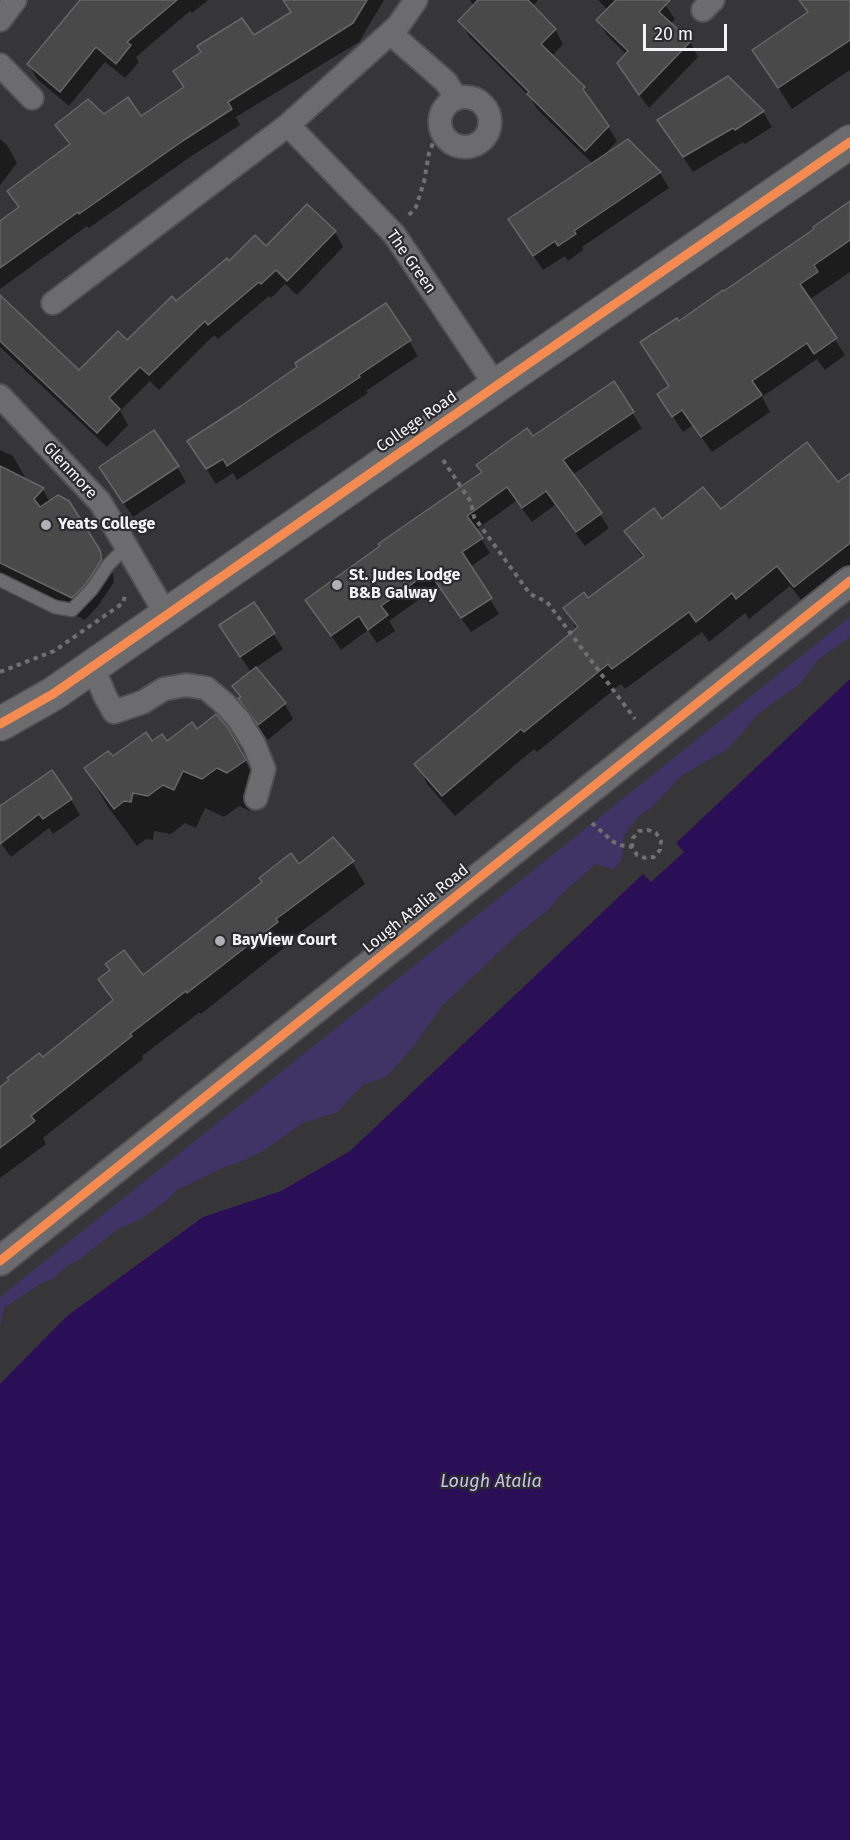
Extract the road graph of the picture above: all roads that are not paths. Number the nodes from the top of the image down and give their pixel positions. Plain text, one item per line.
1 (15, 0) edge
2 (416, 0) edge
3 (0, 20) edge
4 (390, 33) junction
5 (0, 65) edge
6 (32, 98) dead end
7 (456, 98) junction
8 (288, 125) junction
9 (850, 142) edge
10 (53, 303) dead end
11 (495, 386) junction
12 (0, 396) edge
13 (126, 547) junction
14 (0, 580) edge
15 (850, 581) edge
16 (167, 616) junction
17 (93, 667) junction
18 (0, 724) edge
19 (256, 798) dead end
20 (0, 1261) edge

1 - 3 street
2 - 4 street
4 - 7 street
4 - 8 street
5 - 6 street
7 - 7 street
8 - 10 street
8 - 11 street, The Green
9 - 11 main road, College Road
11 - 16 main road, College Road
12 - 13 street, Glenmore
13 - 14 lane
13 - 16 street, Glenmore
15 - 20 street, Lough Atalia Road
16 - 17 main road, College Road
17 - 18 main road, College Road
17 - 19 street

